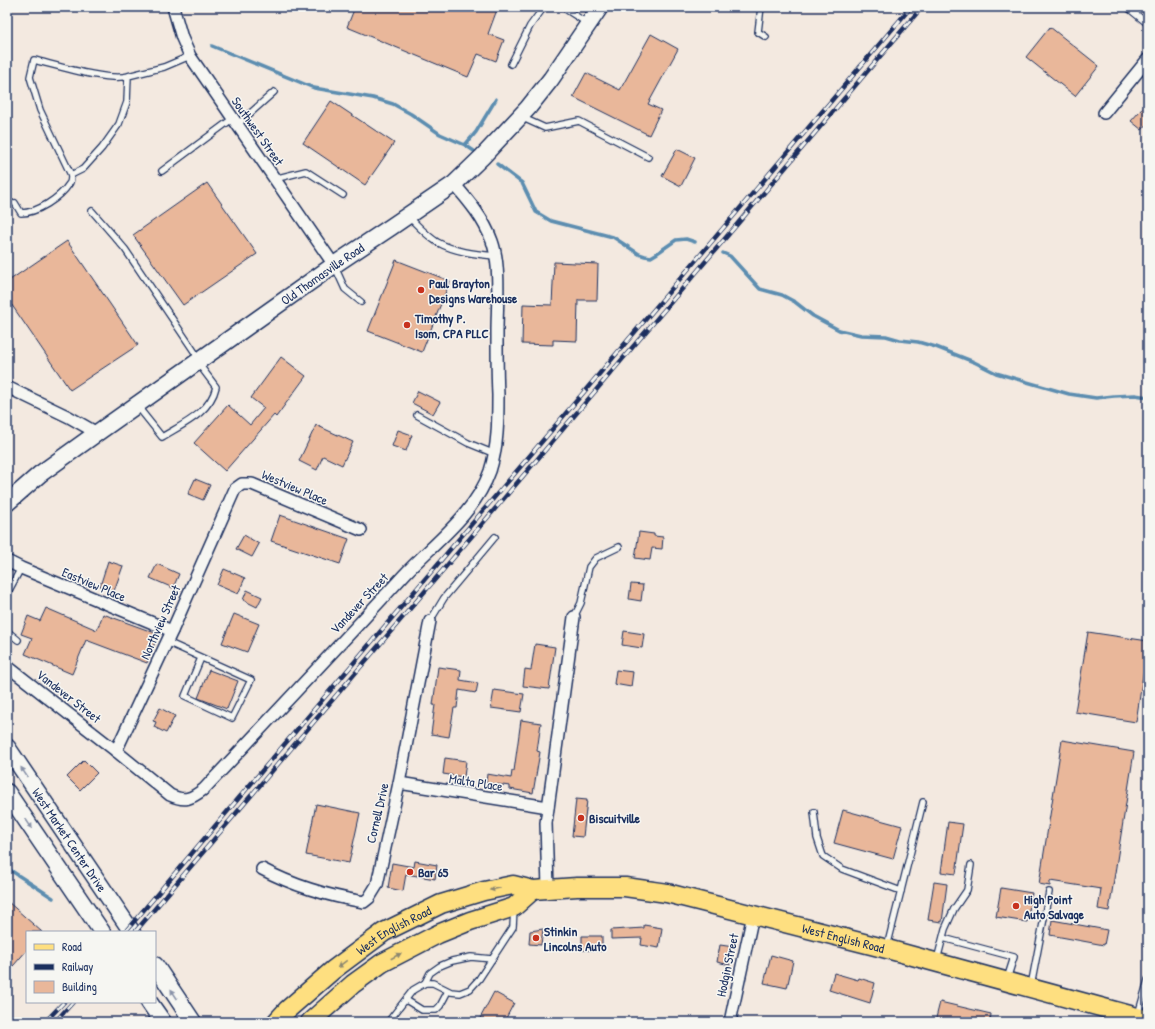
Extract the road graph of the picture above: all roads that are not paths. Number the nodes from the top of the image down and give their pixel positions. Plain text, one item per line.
1 (173, 7) edge
2 (180, 7) edge
3 (544, 7) edge
4 (562, 7) edge
5 (600, 7) edge
6 (761, 7) edge
7 (1127, 7) edge
8 (1148, 24) edge
9 (588, 25) junction
10 (766, 37) dead end
11 (190, 56) junction
12 (1148, 59) edge
13 (511, 64) dead end
14 (128, 76) junction
15 (274, 92) dead end
16 (1104, 113) dead end
17 (521, 117) junction
18 (234, 122) junction
19 (648, 157) dead end
20 (162, 171) dead end
21 (71, 175) junction
22 (274, 179) junction
23 (454, 184) junction
24 (343, 195) dead end
25 (15, 203) dead end
26 (92, 211) dead end
27 (408, 216) junction
28 (495, 256) junction
29 (334, 265) junction
30 (361, 302) dead end
31 (199, 361) junction
32 (7, 387) edge
33 (136, 405) junction
34 (417, 415) dead end
35 (97, 433) junction
36 (495, 454) junction
37 (7, 503) edge
38 (228, 505) joint
39 (361, 530) dead end
40 (495, 537) dead end
41 (619, 547) dead end
42 (7, 561) edge
43 (21, 568) junction
44 (7, 594) edge
45 (574, 617) joint
46 (430, 621) joint
47 (7, 631) edge
48 (172, 631) junction
49 (18, 640) dead end
50 (167, 642) junction
51 (201, 658) junction
52 (7, 666) edge
53 (7, 747) edge
54 (116, 750) junction
55 (398, 783) junction
56 (7, 792) edge
57 (923, 802) dead end
58 (548, 807) junction
59 (814, 812) dead end
60 (971, 865) dead end
61 (262, 869) dead end
62 (541, 889) junction
63 (901, 891) junction
64 (1049, 892) dead end
65 (514, 907) junction
66 (753, 915) junction
67 (101, 931) edge
68 (131, 931) edge
69 (943, 938) junction
70 (887, 949) junction
71 (492, 959) junction
72 (937, 962) junction
73 (156, 966) edge
74 (1006, 981) junction
75 (425, 983) junction
76 (1148, 983) edge
77 (1030, 988) junction
78 (448, 991) junction
79 (406, 1000) junction
80 (150, 1003) edge
81 (1143, 1018) edge
82 (279, 1019) edge
83 (163, 1022) edge
84 (193, 1022) edge
85 (265, 1022) edge
86 (310, 1022) edge
87 (388, 1022) edge
88 (730, 1022) edge

1 - 2 lane
1 - 11 street, Southwest Street
3 - 13 lane
4 - 9 lane
5 - 9 street, Old Thomasville Road
6 - 10 lane
7 - 8 lane
9 - 17 street, Old Thomasville Road
11 - 14 lane
11 - 18 street, Southwest Street
12 - 16 street
14 - 21 lane
14 - 21 lane
15 - 18 lane
17 - 19 lane
17 - 23 street, Old Thomasville Road
18 - 20 lane
18 - 22 street, Southwest Street
21 - 25 lane
22 - 24 lane
22 - 29 street, Southwest Street
23 - 27 street, Old Thomasville Road
23 - 28 street, Vandever Street
26 - 31 lane
27 - 28 lane
27 - 29 street, Old Thomasville Road
28 - 36 street, Vandever Street
29 - 30 lane
29 - 31 street, Old Thomasville Road
31 - 33 street, Old Thomasville Road
31 - 33 lane
32 - 35 street
33 - 35 street, Old Thomasville Road
34 - 36 lane
35 - 37 street, Old Thomasville Road
36 - 54 street, Vandever Street
38 - 39 street, Westview Place
38 - 48 street, Northview Street
40 - 46 lane
41 - 45 lane
42 - 43 street, Eastview Place
43 - 44 lane
43 - 48 street, Eastview Place
45 - 58 street
46 - 55 street, Cornell Drive
47 - 49 lane
48 - 50 street, Northview Street
50 - 51 lane
50 - 54 street, Northview Street
51 - 51 lane
52 - 54 street, Vandever Street
68 -> 53 street, West Market Center Drive
55 - 58 street, Malta Place
55 - 61 street, Cornell Drive
56 -> 67 street, West Market Center Drive
57 - 63 lane
58 - 62 street
59 - 63 lane
60 - 69 lane
62 - 65 main road, West English Road
62 - 66 main road, West English Road
62 -> 82 main road, West English Road
63 - 70 lane
64 - 77 lane
65 - 71 lane
86 -> 65 main road, West English Road
66 - 70 main road, West English Road
66 - 88 street, Hodgin Street
69 - 72 lane
69 - 74 lane
70 - 72 main road, West English Road
71 - 75 lane
71 - 78 lane
72 - 74 main road, West English Road
84 -> 73 street
74 - 77 main road, West English Road
75 - 78 lane
75 - 79 lane
76 - 81 lane
77 - 81 main road, West English Road
78 - 79 lane
79 - 87 lane
80 - 83 street
82 - 85 main road

